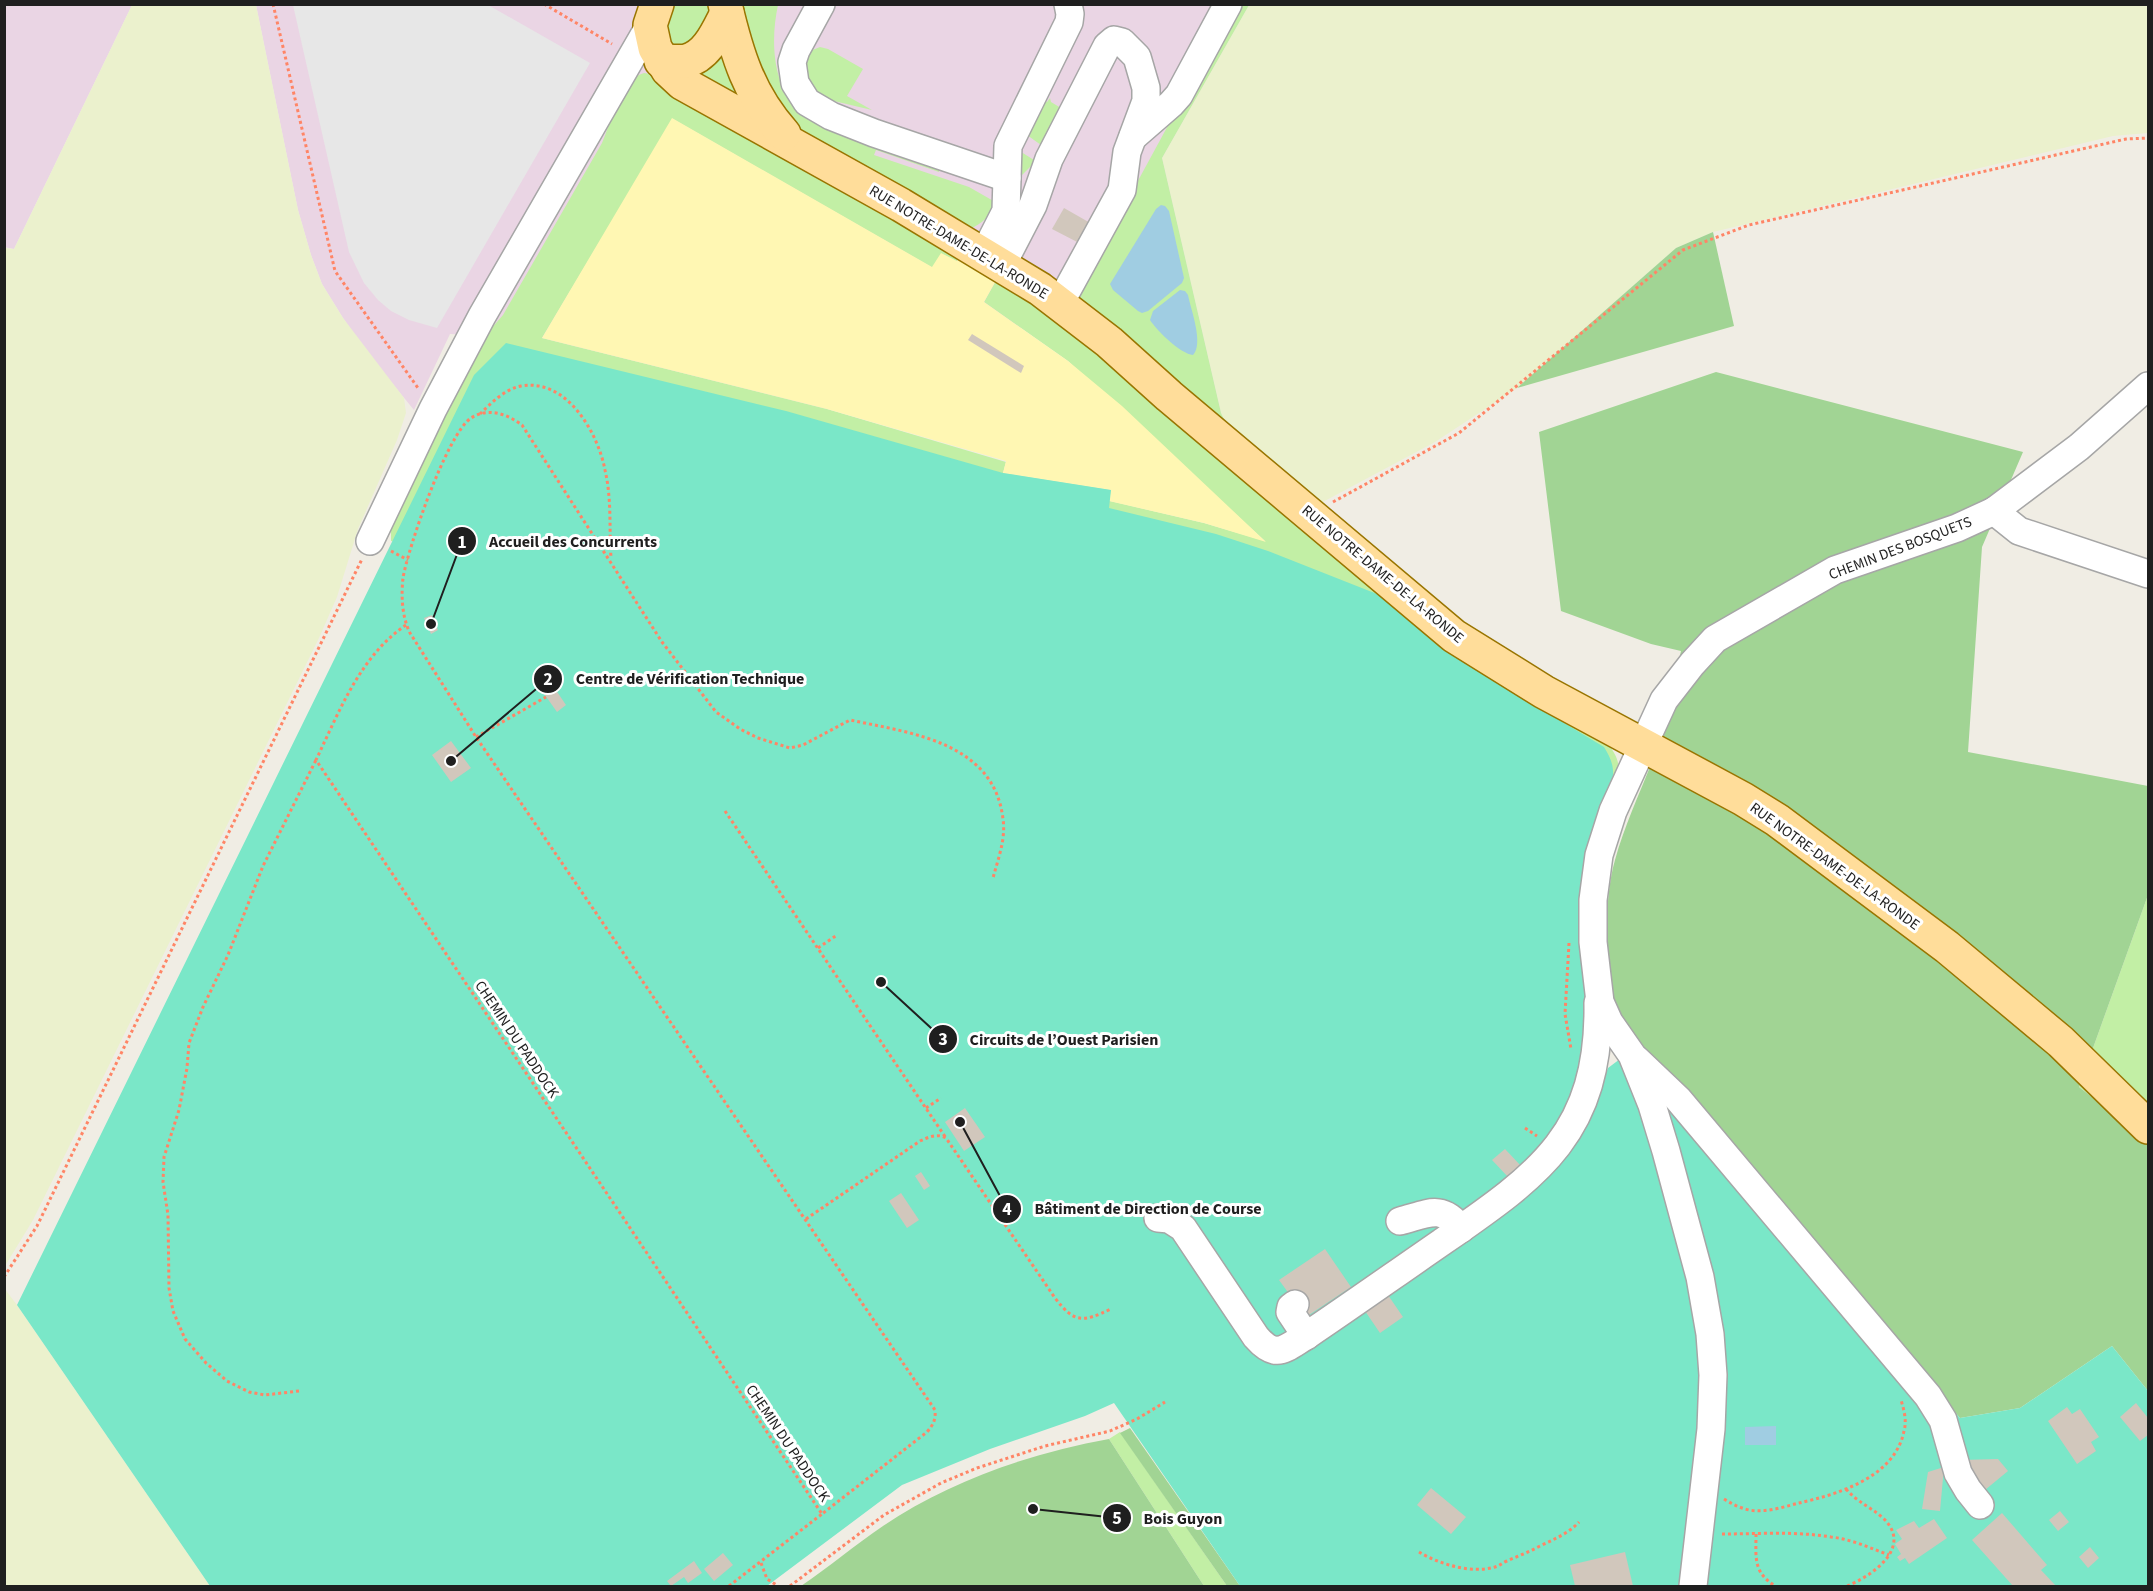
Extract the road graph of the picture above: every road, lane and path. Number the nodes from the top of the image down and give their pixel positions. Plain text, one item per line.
1 (273, 4) edge
2 (544, 4) edge
3 (821, 4) edge
4 (1068, 4) edge
5 (1228, 4) edge
6 (726, 9) edge
7 (653, 15) edge
8 (647, 58) junction
9 (2148, 138) edge
10 (1130, 139) junction
11 (793, 144) junction
12 (1007, 178) junction
13 (993, 259) junction
14 (1060, 303) junction
15 (2148, 386) edge
16 (433, 409) junction
17 (478, 415) junction
18 (1994, 511) junction
19 (1310, 514) junction
20 (370, 541) joint
21 (611, 560) junction
22 (2148, 574) edge
23 (406, 625) junction
24 (546, 697) dead end
25 (476, 737) junction
26 (1643, 745) junction
27 (316, 760) junction
28 (725, 811) dead end
29 (993, 878) dead end
30 (837, 935) dead end
31 (1569, 941) dead end
32 (818, 948) junction
33 (1597, 984) junction
34 (1632, 1055) junction
35 (1572, 1056) dead end
36 (940, 1098) dead end
37 (926, 1108) junction
38 (2148, 1127) edge
39 (946, 1138) junction
40 (1158, 1218) dead end
41 (806, 1219) junction
42 (1400, 1221) dead end
43 (1461, 1229) junction
44 (4, 1277) edge
45 (1295, 1304) dead end
46 (1110, 1309) dead end
47 (1306, 1336) junction
48 (299, 1391) dead end
49 (1901, 1400) dead end
50 (1165, 1402) dead end
51 (1705, 1487) junction
52 (1846, 1489) junction
53 (1980, 1505) dead end
54 (822, 1514) junction
55 (1579, 1522) dead end
56 (1699, 1534) junction
57 (1756, 1534) junction
58 (1419, 1552) dead end
59 (1889, 1555) junction
60 (761, 1563) junction
61 (1770, 1585) edge
62 (729, 1587) edge
63 (778, 1587) edge
64 (790, 1587) edge
65 (1694, 1587) edge
66 (1775, 1587) edge
67 (1847, 1587) edge

1 - 16 path
2 - 8 path
3 - 12 street
4 - 12 street
5 - 10 street
6 - 8 main road, RUE NOTRE-DAME-DE-LA-RONDE
6 - 11 main road, RUE NOTRE-DAME-DE-LA-RONDE
7 - 8 main road, RUE NOTRE-DAME-DE-LA-RONDE
8 - 11 main road, RUE NOTRE-DAME-DE-LA-RONDE
8 - 16 street
9 - 19 path
10 - 13 street
10 - 14 street
11 - 13 main road, RUE NOTRE-DAME-DE-LA-RONDE
12 - 13 street
13 - 14 main road, RUE NOTRE-DAME-DE-LA-RONDE
14 - 19 main road, RUE NOTRE-DAME-DE-LA-RONDE
15 - 18 street, CHEMIN DES BOSQUETS
16 - 20 street
17 - 21 path
17 - 21 path
17 - 23 path
18 - 22 street
18 - 26 street, CHEMIN DES BOSQUETS
19 - 26 main road, RUE NOTRE-DAME-DE-LA-RONDE
20 - 44 path
21 - 29 path
23 - 25 path, CHEMIN DU PADDOCK
23 - 27 path
24 - 25 path
25 - 41 path, CHEMIN DU PADDOCK
26 - 33 street, CHEMIN DES BOSQUETS
26 - 38 main road, RUE NOTRE-DAME-DE-LA-RONDE
27 - 48 path
27 - 54 path, CHEMIN DU PADDOCK
28 - 32 path
30 - 32 path
31 - 35 path
32 - 37 path
33 - 34 street
33 - 43 street
34 - 51 street
34 - 53 street
36 - 37 path
37 - 39 path
39 - 41 path
39 - 46 path
40 - 47 street
41 - 54 path, CHEMIN DU PADDOCK
42 - 43 street
43 - 47 street
45 - 47 street
49 - 52 path
50 - 64 path
51 - 52 path
51 - 56 street
52 - 59 path
54 - 60 path
55 - 58 path
56 - 57 path
56 - 65 street
57 - 59 path
57 - 61 path
59 - 67 path
60 - 62 path
60 - 63 path
61 - 66 path

